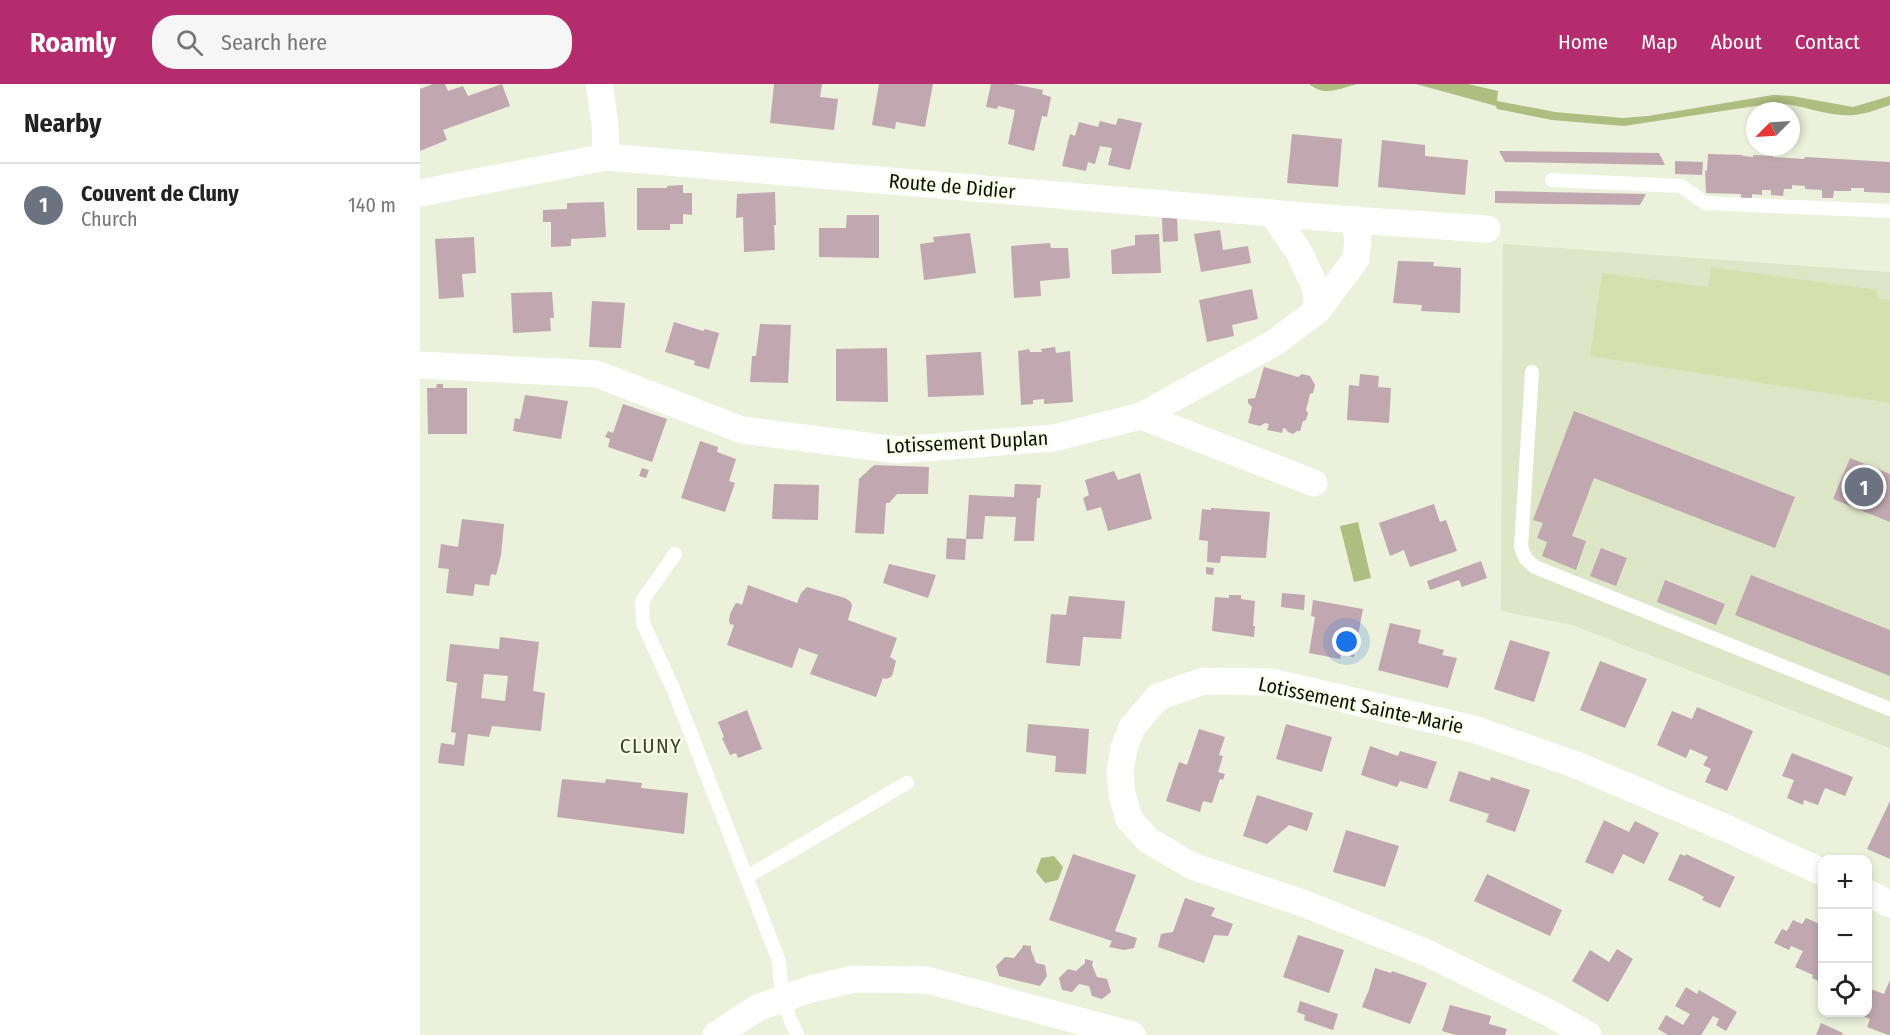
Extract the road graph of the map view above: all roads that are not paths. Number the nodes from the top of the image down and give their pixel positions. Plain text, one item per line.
1 (599, 84) edge
2 (606, 157) junction
3 (1552, 180) dead end
4 (420, 193) edge
5 (1890, 211) edge
6 (1272, 213) junction
7 (1354, 220) junction
8 (1487, 229) dead end
9 (1318, 310) junction
10 (420, 365) edge
11 (1532, 372) dead end
12 (1141, 416) junction
13 (1314, 483) dead end
14 (675, 554) dead end
15 (1890, 710) edge
16 (908, 783) dead end
17 (1818, 870) edge
18 (747, 877) junction
19 (1872, 895) edge
20 (1890, 904) edge
21 (782, 999) junction
22 (716, 1035) edge
23 (797, 1035) edge
24 (1132, 1035) edge
25 (1588, 1035) edge

1 - 2 street
2 - 4 street, Route de Didier
2 - 6 street, Route de Didier
3 - 5 lane
6 - 7 street, Route de Didier
6 - 9 street
7 - 8 street, Route de Didier
7 - 9 street, Lotissement Duplan
9 - 12 street, Lotissement Duplan
10 - 12 street, Lotissement Duplan
11 - 15 lane
12 - 13 street
14 - 18 lane
16 - 18 lane
17 - 25 street, Lotissement Sainte-Marie
18 - 21 lane
19 - 20 street
21 - 22 street
21 - 23 lane
21 - 24 street

